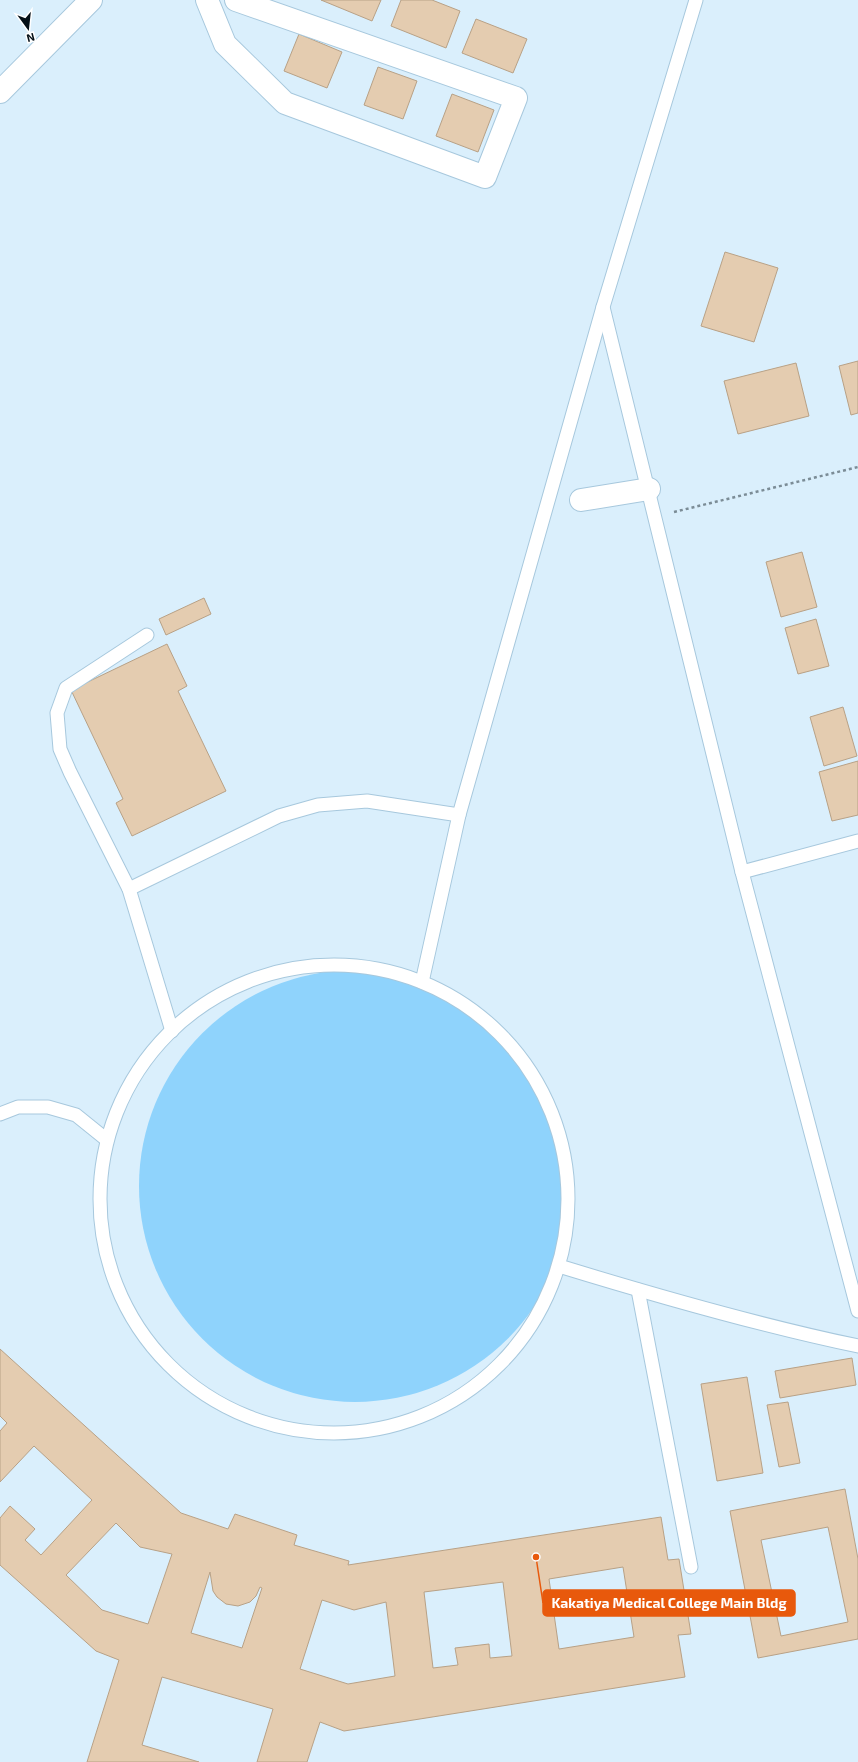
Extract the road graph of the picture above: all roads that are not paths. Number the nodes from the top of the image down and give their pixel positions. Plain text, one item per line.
1 (91, 0) edge
2 (207, 0) edge
3 (236, 0) edge
4 (696, 0) edge
5 (0, 92) edge
6 (603, 307) junction
7 (649, 489) junction
8 (581, 500) dead end
9 (147, 635) dead end
10 (459, 815) junction
11 (858, 841) edge
12 (742, 872) junction
13 (129, 889) junction
14 (422, 982) junction
15 (172, 1031) junction
16 (0, 1114) edge
17 (106, 1140) junction
18 (559, 1266) junction
19 (638, 1290) junction
20 (858, 1311) edge
21 (858, 1346) edge
22 (691, 1567) dead end

1 - 5 street
2 - 3 street
4 - 6 lane
6 - 7 lane
6 - 10 lane
7 - 8 street
7 - 12 lane
9 - 13 lane
10 - 13 lane
10 - 14 lane
11 - 12 lane
12 - 20 lane
13 - 15 lane
14 - 15 lane
14 - 18 lane
15 - 17 lane
16 - 17 lane
17 - 18 lane
18 - 19 lane
19 - 21 lane
19 - 22 lane

